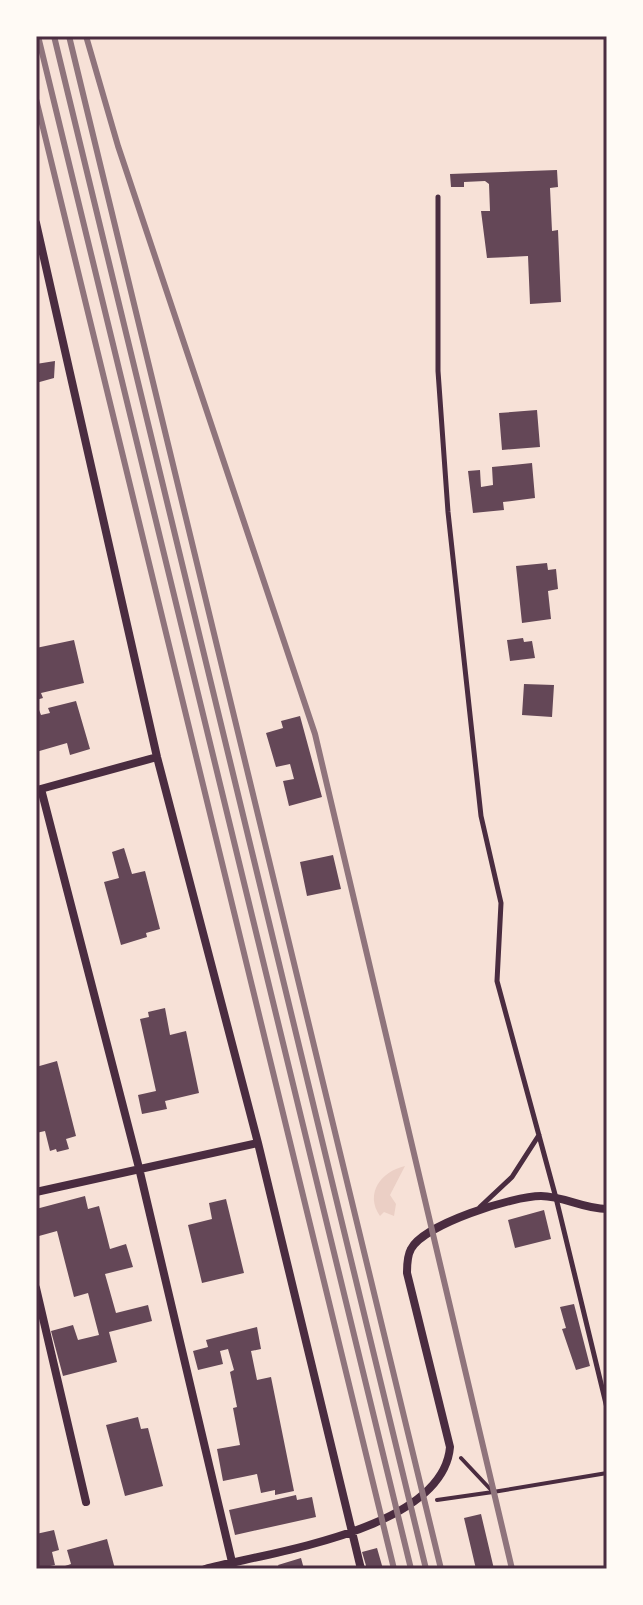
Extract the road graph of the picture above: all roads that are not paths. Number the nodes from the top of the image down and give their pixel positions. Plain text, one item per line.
1 (438, 197) dead end
2 (36, 223) edge
3 (157, 757) junction
4 (39, 790) edge
5 (539, 1134) junction
6 (258, 1143) junction
7 (139, 1168) junction
8 (36, 1192) edge
9 (556, 1198) junction
10 (478, 1209) junction
11 (607, 1209) edge
12 (36, 1288) edge
13 (607, 1408) edge
14 (86, 1502) dead end
15 (352, 1532) junction
16 (232, 1562) junction
17 (205, 1569) edge
18 (361, 1569) edge

1 - 5 lane
2 - 3 street
3 - 4 street
3 - 6 street
4 - 7 street
5 - 9 lane
5 - 10 lane
6 - 7 street
6 - 15 street
7 - 8 street
7 - 16 street
9 - 10 street
9 - 11 street
9 - 13 lane
10 - 15 street
12 - 14 street
15 - 16 street
15 - 18 street
16 - 17 street

